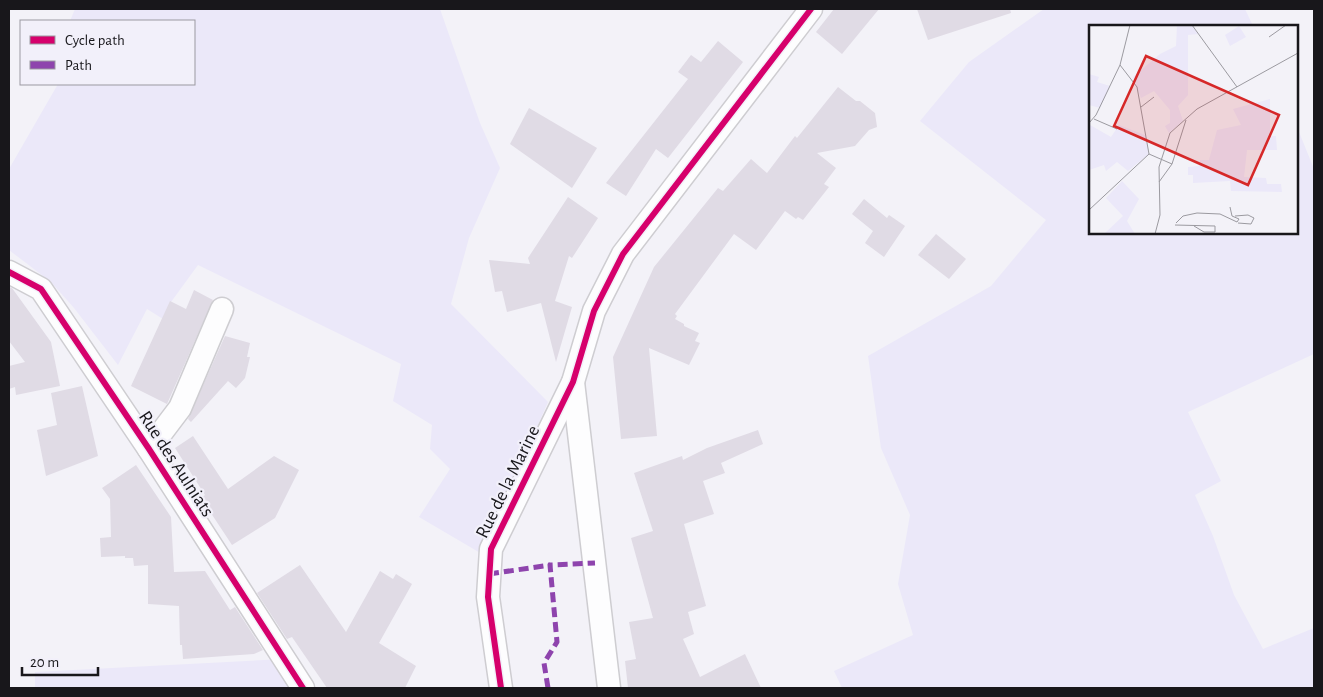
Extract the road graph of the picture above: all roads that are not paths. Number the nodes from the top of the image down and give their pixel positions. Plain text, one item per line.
1 (811, 9) edge
2 (9, 272) edge
3 (222, 308) dead end
4 (573, 382) junction
5 (149, 448) junction
6 (303, 688) edge
7 (501, 688) edge
8 (609, 688) edge

1 - 4 street
2 - 5 street, Rue des Aulniats
3 - 5 street, Rue des Aulniats
4 - 7 street, Rue de la Marine
4 - 8 street
5 - 6 street, Rue des Aulniats

